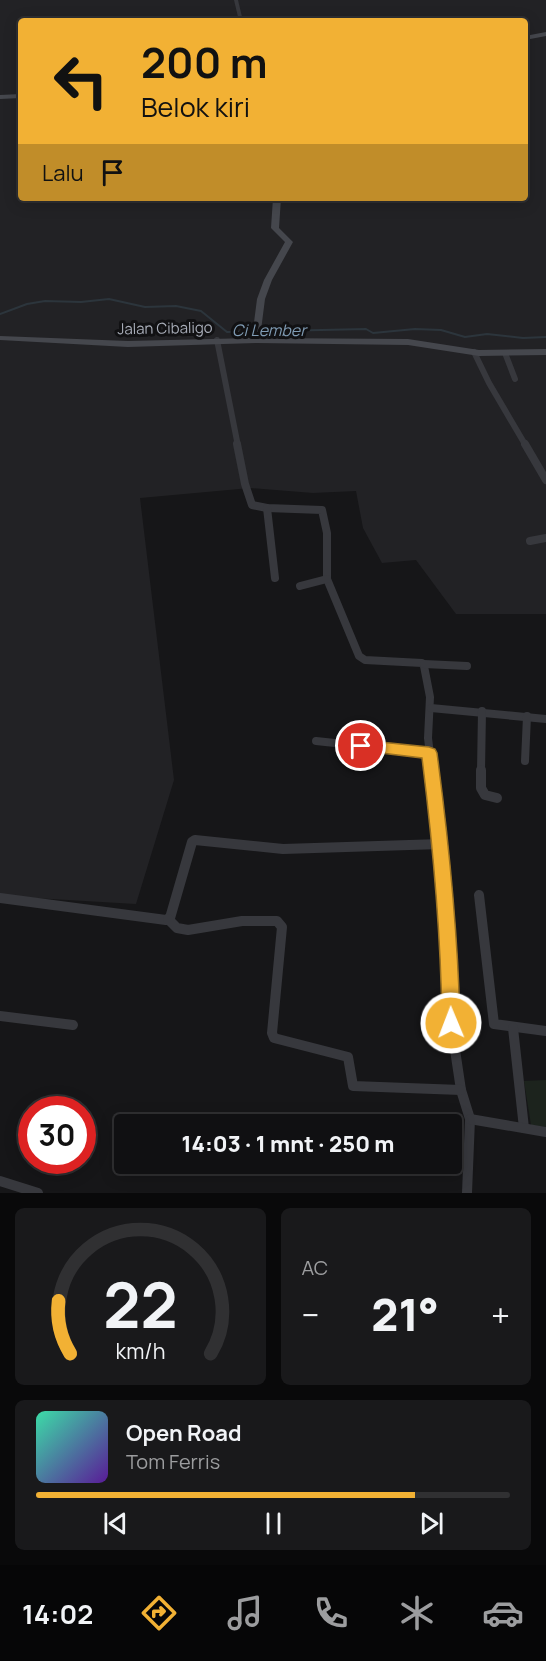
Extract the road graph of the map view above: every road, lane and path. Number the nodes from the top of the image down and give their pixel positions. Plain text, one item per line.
1 (236, 0) edge
2 (241, 18) edge
3 (546, 34) edge
4 (528, 37) edge
5 (18, 96) edge
6 (0, 97) edge
7 (277, 201) edge
8 (256, 334) junction
9 (0, 338) edge
10 (217, 340) junction
11 (474, 352) junction
12 (546, 352) edge
13 (505, 353) junction
14 (515, 379) dead end
15 (546, 480) edge
16 (267, 508) junction
17 (546, 538) edge
18 (530, 541) dead end
19 (275, 578) dead end
20 (327, 579) junction
21 (300, 586) dead end
22 (424, 664) junction
23 (467, 666) dead end
24 (431, 708) junction
25 (482, 711) junction
26 (527, 717) junction
27 (546, 719) edge
28 (316, 741) dead end
29 (429, 753) junction
30 (525, 761) dead end
31 (497, 798) dead end
32 (441, 844) junction
33 (479, 895) dead end
34 (0, 897) edge
35 (168, 919) junction
36 (0, 1016) edge
37 (73, 1025) dead end
38 (513, 1028) junction
39 (546, 1031) edge
40 (461, 1089) junction
41 (470, 1119) junction
42 (524, 1128) junction
43 (546, 1132) edge
44 (0, 1181) edge
45 (38, 1193) edge
46 (467, 1193) edge

1 - 2 street
3 - 4 main road
5 - 6 main road
7 - 8 main road
8 - 10 main road, Jalan Cibaligo
8 - 11 main road, Jalan Cibaligo
9 - 10 main road, Jalan Cibaligo
10 - 16 street
11 - 13 main road, Jalan Cibaligo
11 - 15 street
12 - 13 main road, Jalan Cibaligo
13 - 14 street
16 - 19 street
16 - 20 street
17 - 18 street
20 - 21 street
20 - 22 street
22 - 23 street
22 - 24 street
24 - 25 street
24 - 29 street
25 - 26 street
25 - 31 street
26 - 27 street
26 - 30 street
28 - 29 street
29 - 32 street
32 - 35 street
32 - 40 street
33 - 38 street
34 - 35 street
35 - 40 street
36 - 37 street
38 - 39 street
38 - 42 street
40 - 41 street
41 - 42 street
41 - 46 street
42 - 43 street
44 - 45 street

